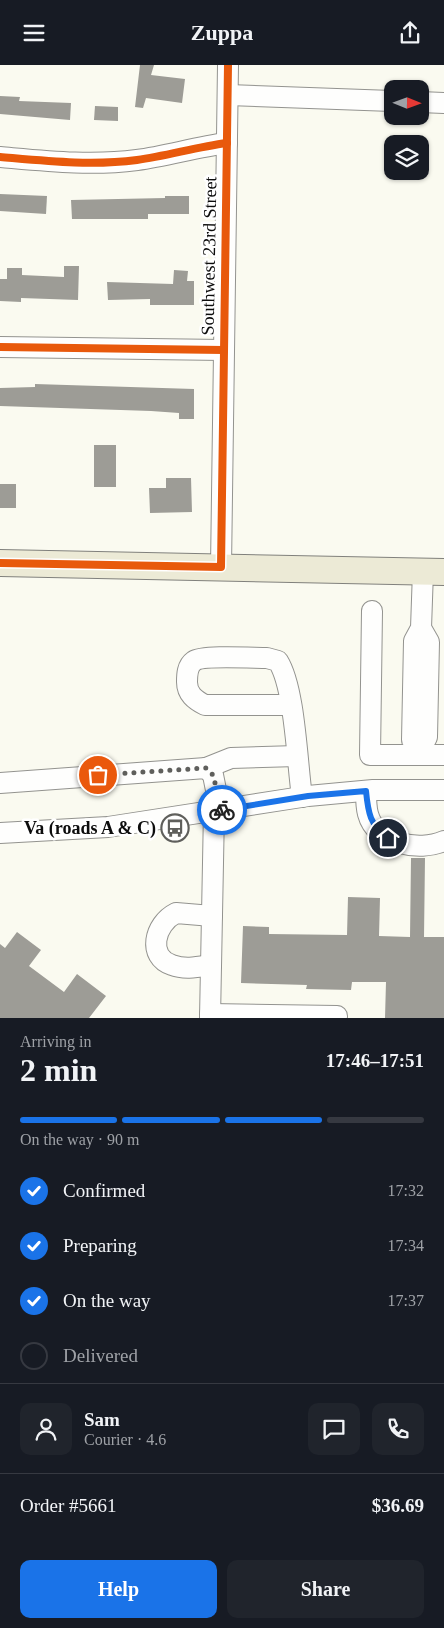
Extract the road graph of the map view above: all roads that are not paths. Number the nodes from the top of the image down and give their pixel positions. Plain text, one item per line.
1 (212, 65) edge
2 (228, 80) edge
3 (384, 100) edge
4 (429, 102) edge
5 (444, 103) edge
6 (227, 143) junction
7 (0, 157) edge
8 (0, 347) edge
9 (223, 350) junction
10 (0, 563) edge
11 (221, 567) junction
12 (434, 572) edge
13 (372, 611) dead end
14 (290, 705) junction
15 (421, 752) junction
16 (444, 755) edge
17 (296, 756) junction
18 (206, 768) junction
19 (0, 783) edge
20 (421, 789) junction
21 (444, 790) edge
22 (366, 791) junction
23 (302, 797) junction
24 (217, 810) junction
25 (0, 833) edge
26 (444, 841) edge
27 (212, 917) junction
28 (211, 965) junction
29 (210, 1016) edge
30 (337, 1016) dead end

1 - 2 street
2 - 3 street
2 - 6 street, Southwest 23rd Street
4 - 5 street
6 - 7 street
6 - 9 street, Southwest 23rd Street
8 - 9 street
9 - 11 street, Southwest 23rd Street
10 - 11 main road
11 - 12 main road
12 - 15 street
13 - 15 street
14 - 14 street
14 - 17 street
15 - 16 street
15 - 20 street
17 - 18 street
17 - 23 street
18 - 19 street
18 - 24 street
20 - 21 street
20 - 22 street
22 - 23 street
22 - 26 street
23 - 24 street
24 - 25 street
24 - 27 street
27 - 28 street
27 - 28 street
28 - 29 street
29 - 30 street

